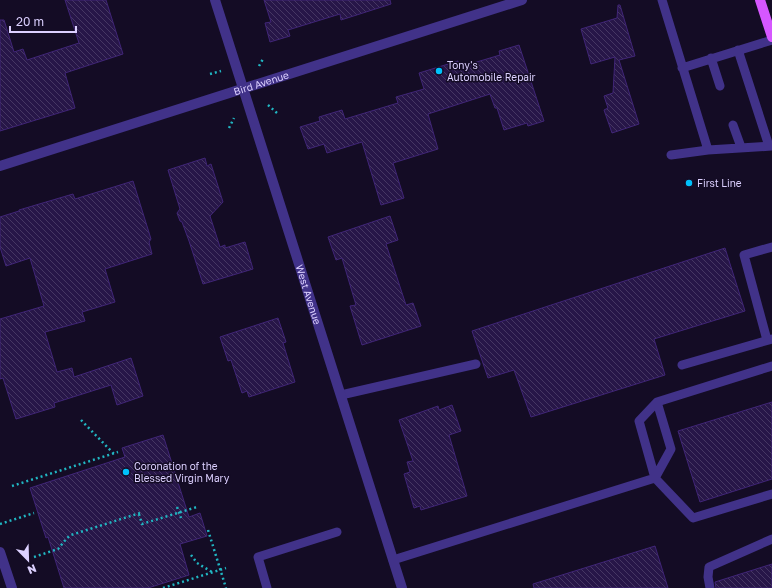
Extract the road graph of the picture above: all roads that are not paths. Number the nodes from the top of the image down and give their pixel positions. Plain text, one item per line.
1 (215, 0) edge
2 (522, 0) edge
3 (662, 0) edge
4 (760, 0) edge
5 (772, 38) edge
6 (738, 50) junction
7 (711, 58) junction
8 (682, 68) junction
9 (720, 86) dead end
10 (243, 88) junction
11 (733, 125) dead end
12 (770, 146) edge
13 (741, 147) junction
14 (708, 150) junction
15 (671, 155) dead end
16 (0, 166) edge
17 (772, 247) edge
18 (769, 339) edge
19 (476, 364) dead end
20 (682, 365) dead end
21 (772, 366) edge
22 (340, 395) junction
23 (658, 402) junction
24 (655, 478) junction
25 (772, 494) edge
26 (337, 532) dead end
27 (772, 539) edge
28 (1, 557) edge
29 (393, 560) junction
30 (12, 588) edge
31 (267, 588) edge
32 (402, 588) edge
33 (710, 588) edge

1 - 10 street, West Avenue
2 - 10 street, Bird Avenue
3 - 8 lane
4 - 5 main road
5 - 6 lane
6 - 7 lane
6 - 12 lane
7 - 8 lane
7 - 9 lane
8 - 14 lane
10 - 16 street, Bird Avenue
10 - 22 street, West Avenue
11 - 13 lane
12 - 13 lane
13 - 14 lane
14 - 15 lane
17 - 18 lane
18 - 20 lane
19 - 22 lane
21 - 23 lane
22 - 29 street, West Avenue
23 - 24 lane
23 - 24 lane
24 - 25 lane
24 - 29 lane
26 - 31 lane
27 - 33 lane
28 - 30 street
29 - 32 street, West Avenue

